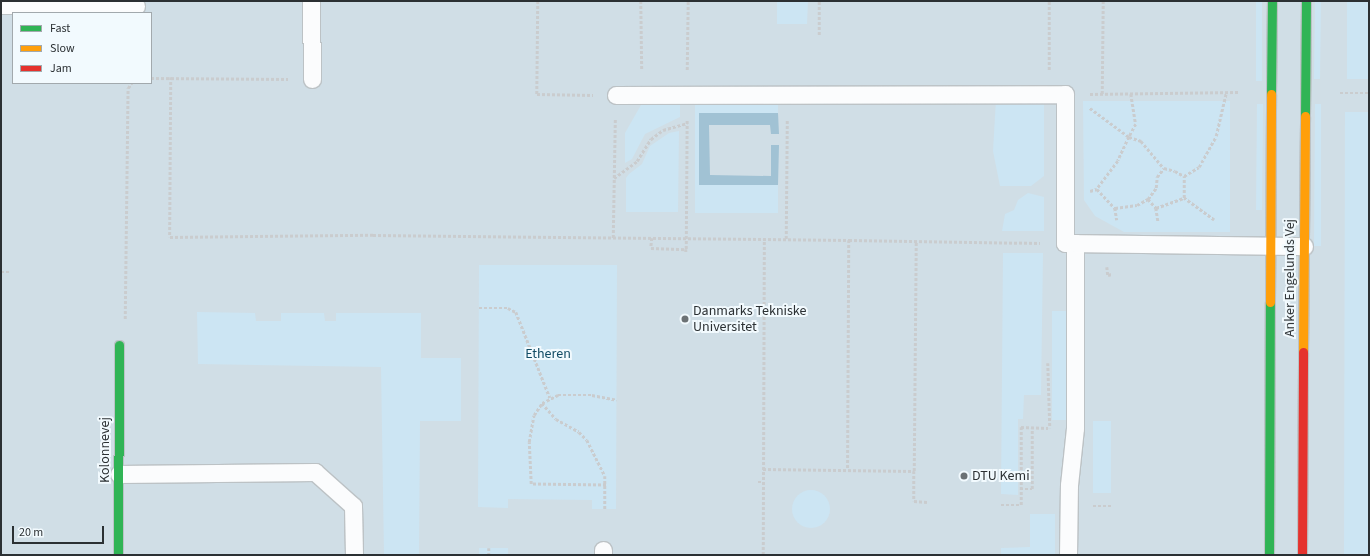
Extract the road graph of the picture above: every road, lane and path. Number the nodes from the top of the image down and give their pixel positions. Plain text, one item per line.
1 (311, 1) edge
2 (538, 1) edge
3 (641, 1) edge
4 (820, 1) edge
5 (1103, 1) edge
6 (1272, 1) edge
7 (1306, 1) edge
8 (1, 5) edge
9 (136, 7) edge
10 (819, 34) dead end
11 (171, 77) junction
12 (152, 78) edge
13 (312, 79) joint
14 (131, 84) edge
15 (1238, 92) dead end
16 (1226, 93) junction
17 (1340, 93) dead end
18 (1369, 93) edge
19 (1073, 94) junction
20 (1102, 94) junction
21 (1131, 94) junction
22 (616, 95) junction
23 (642, 96) junction
24 (788, 96) junction
25 (687, 123) dead end
26 (1129, 138) junction
27 (1164, 168) junction
28 (1184, 176) junction
29 (614, 178) junction
30 (1097, 189) junction
31 (1086, 193) dead end
32 (1184, 198) junction
33 (1148, 199) junction
34 (613, 238) junction
35 (652, 238) junction
36 (687, 238) junction
37 (764, 239) junction
38 (786, 239) junction
39 (849, 240) junction
40 (916, 241) junction
41 (1070, 243) junction
42 (1236, 246) junction
43 (1271, 246) junction
44 (1304, 246) junction
45 (686, 249) junction
46 (686, 253) dead end
47 (1107, 265) dead end
48 (1, 272) edge
49 (10, 272) dead end
50 (1112, 274) dead end
51 (479, 308) dead end
52 (119, 345) joint
53 (550, 398) junction
54 (617, 400) dead end
55 (542, 403) junction
56 (1032, 428) junction
57 (1048, 428) dead end
58 (763, 469) junction
59 (848, 469) junction
60 (914, 471) junction
61 (119, 474) junction
62 (758, 482) dead end
63 (763, 482) junction
64 (606, 485) junction
65 (1020, 489) junction
66 (927, 502) dead end
67 (1001, 505) dead end
68 (605, 509) dead end
69 (488, 548) dead end
70 (118, 555) edge
71 (354, 555) edge
72 (489, 555) edge
73 (763, 555) edge
74 (1068, 555) edge
75 (1269, 555) edge
76 (1302, 555) edge

1 - 13 lane
2 - 22 path
3 - 23 path
4 - 10 path
5 - 20 path
6 - 43 street, Anker Engelunds Vej
7 - 44 street, Anker Engelunds Vej
8 - 9 lane
11 - 12 path
11 - 13 path
11 - 34 path
14 - 52 path
15 - 16 path
16 - 21 path
16 - 28 path
17 - 18 path
19 - 20 path
19 - 24 lane
19 - 26 path
19 - 41 lane
20 - 21 path
21 - 26 path
22 - 23 lane
22 - 29 path
23 - 24 lane
24 - 38 path
25 - 29 path
26 - 27 path
26 - 30 path
27 - 28 path
27 - 33 path
28 - 32 path
29 - 34 path
30 - 31 path
30 - 33 path
32 - 33 path
32 - 42 path
34 - 35 path
35 - 36 path
35 - 45 path
36 - 37 path
36 - 45 path
37 - 38 path
37 - 58 path
38 - 39 path
39 - 40 path
39 - 59 path
40 - 41 path
40 - 60 path
41 - 42 lane
41 - 74 lane
42 - 43 lane
43 - 44 lane
43 - 75 street, Anker Engelunds Vej
44 - 76 street, Anker Engelunds Vej
45 - 46 path
47 - 50 path
48 - 49 path
51 - 53 path
52 - 61 street, Kolonnevej
53 - 54 path
53 - 55 path
55 - 64 path
55 - 64 path
56 - 57 path
56 - 65 path
56 - 65 path
58 - 59 path
58 - 63 path
59 - 60 path
60 - 66 path
61 - 70 street, Kolonnevej
61 - 71 lane
62 - 63 path
63 - 73 path
64 - 68 path
65 - 67 path
69 - 72 path

